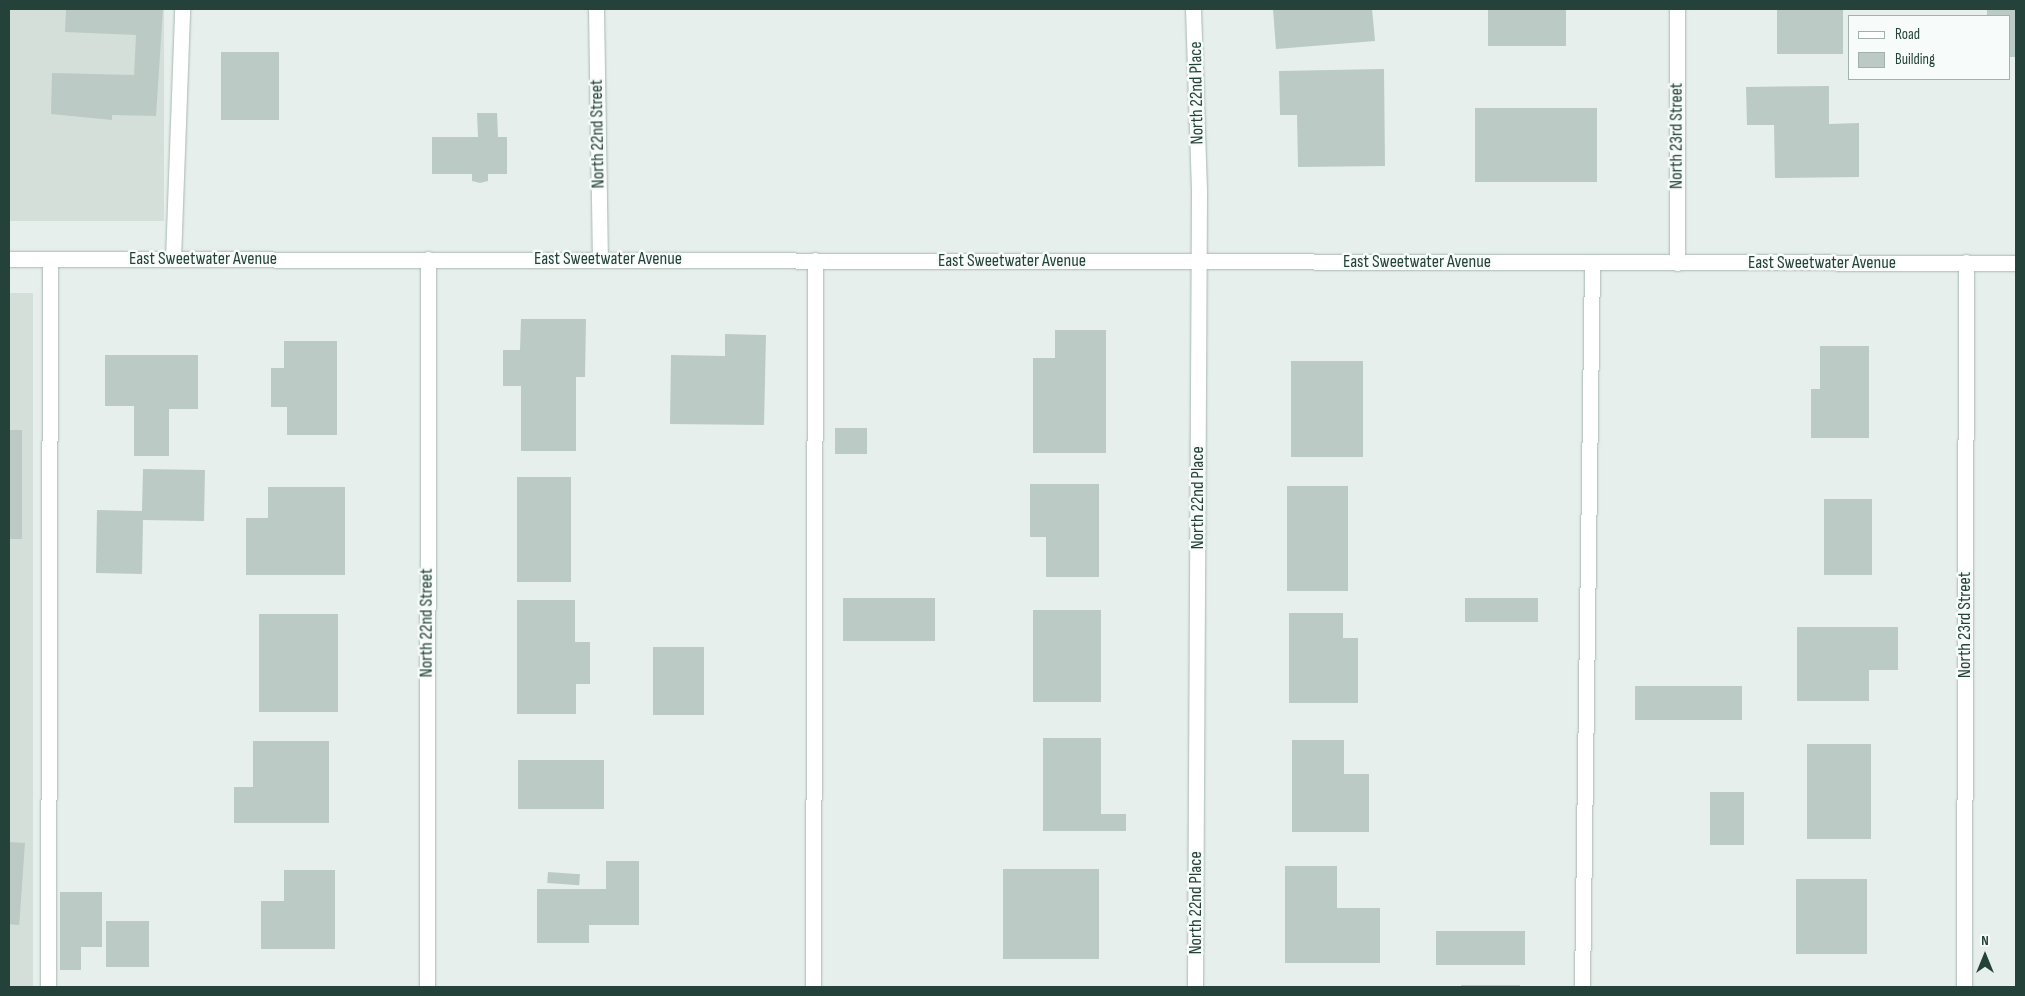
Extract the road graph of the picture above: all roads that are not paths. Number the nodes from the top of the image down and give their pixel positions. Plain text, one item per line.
1 (182, 9) edge
2 (596, 9) edge
3 (1193, 9) edge
4 (1677, 9) edge
5 (9, 259) edge
6 (50, 259) junction
7 (173, 259) junction
8 (428, 259) junction
9 (600, 259) junction
10 (815, 260) junction
11 (1199, 262) junction
12 (1966, 262) junction
13 (1592, 263) junction
14 (1677, 263) junction
15 (2016, 263) edge
16 (48, 987) edge
17 (427, 987) edge
18 (813, 987) edge
19 (1196, 987) edge
20 (1582, 987) edge
21 (1964, 987) edge

1 - 7 street
2 - 9 street, North 22nd Street
3 - 11 street, North 22nd Place
4 - 14 street, North 23rd Street
5 - 6 street, East Sweetwater Avenue
6 - 7 street, East Sweetwater Avenue
6 - 16 street
7 - 8 street, East Sweetwater Avenue
8 - 9 street, East Sweetwater Avenue
8 - 17 street, North 22nd Street
9 - 10 street, East Sweetwater Avenue
10 - 11 street, East Sweetwater Avenue
10 - 18 street
11 - 13 street, East Sweetwater Avenue
11 - 19 street, North 22nd Place
12 - 14 street, East Sweetwater Avenue
12 - 15 street, East Sweetwater Avenue
12 - 21 street, North 23rd Street
13 - 14 street, East Sweetwater Avenue
13 - 20 street

